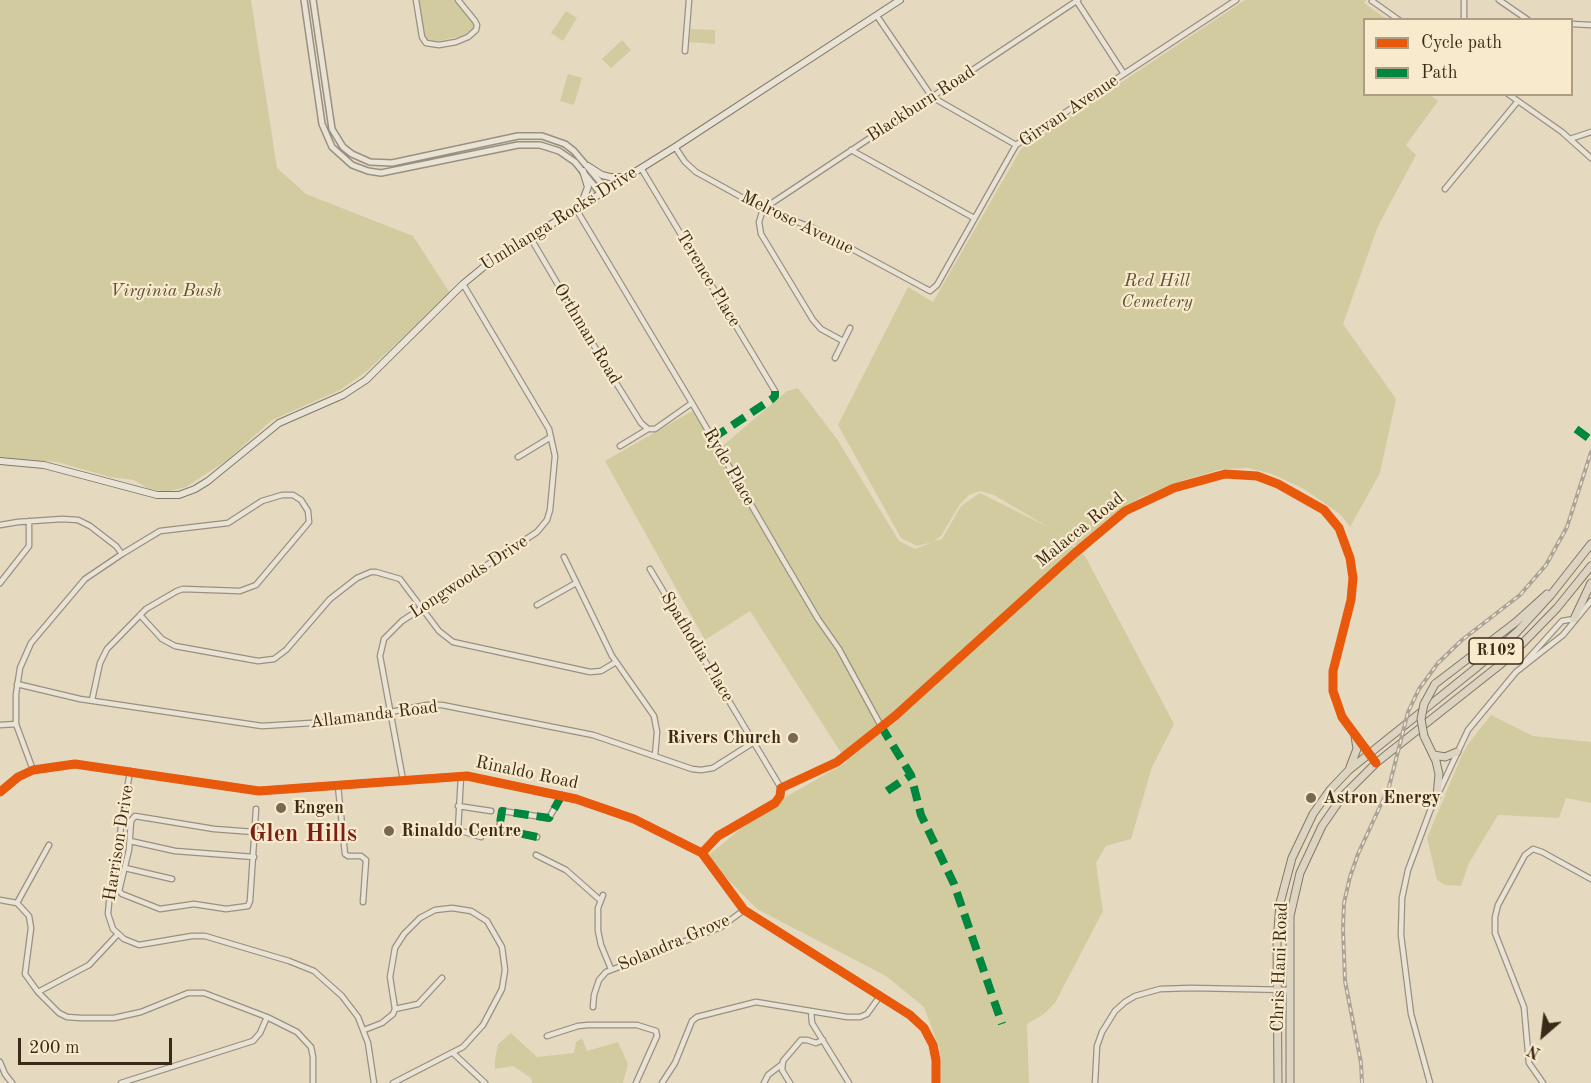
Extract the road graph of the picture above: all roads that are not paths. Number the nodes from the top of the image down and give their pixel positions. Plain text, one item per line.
1 (304, 0) edge
2 (313, 0) edge
3 (416, 0) edge
4 (458, 0) edge
5 (689, 0) edge
6 (900, 0) edge
7 (1077, 0) edge
8 (1236, 0) edge
9 (1464, 0) edge
10 (1499, 0) edge
11 (1372, 1) edge
12 (877, 16) junction
13 (1396, 18) edge
14 (1464, 18) edge
15 (1525, 18) edge
16 (1573, 24) edge
17 (1591, 25) edge
18 (685, 51) dead end
19 (1125, 74) junction
20 (327, 93) junction
21 (317, 95) junction
22 (1511, 96) edge
23 (932, 97) junction
24 (1518, 101) junction
25 (1591, 132) edge
26 (1570, 139) junction
27 (1016, 145) junction
28 (675, 147) junction
29 (851, 150) junction
30 (1591, 158) edge
31 (392, 163) junction
32 (584, 166) junction
33 (641, 168) junction
34 (394, 172) junction
35 (628, 176) junction
36 (1445, 189) dead end
37 (604, 192) junction
38 (578, 207) junction
39 (764, 209) junction
40 (974, 218) junction
41 (530, 237) junction
42 (463, 284) junction
43 (927, 291) joint
44 (850, 328) dead end
45 (843, 341) junction
46 (835, 358) dead end
47 (775, 391) dead end
48 (692, 403) junction
49 (648, 429) junction
50 (552, 437) junction
51 (620, 446) dead end
52 (518, 457) dead end
53 (0, 461) edge
54 (29, 521) junction
55 (0, 525) edge
56 (1591, 544) edge
57 (122, 554) junction
58 (564, 557) dead end
59 (1591, 566) edge
60 (650, 569) dead end
61 (0, 583) edge
62 (576, 583) junction
63 (1591, 583) edge
64 (1558, 586) junction
65 (1591, 601) edge
66 (537, 605) dead end
67 (422, 608) junction
68 (140, 615) junction
69 (1574, 619) junction
70 (616, 662) junction
71 (1522, 667) junction
72 (17, 684) junction
73 (92, 700) junction
74 (390, 712) junction
75 (16, 724) junction
76 (0, 725) edge
77 (882, 726) junction
78 (1355, 736) junction
79 (754, 742) junction
80 (1457, 752) junction
81 (1369, 754) junction
82 (1434, 755) junction
83 (655, 756) junction
84 (1376, 763) junction
85 (33, 770) junction
86 (1349, 770) junction
87 (130, 771) junction
88 (461, 776) junction
89 (403, 780) junction
90 (338, 786) junction
91 (781, 788) junction
92 (0, 792) edge
93 (562, 795) junction
94 (1437, 796) junction
95 (458, 806) junction
96 (256, 809) dead end
97 (490, 811) dead end
98 (254, 832) junction
99 (481, 837) dead end
100 (537, 837) dead end
101 (130, 841) junction
102 (49, 845) dead end
103 (117, 851) junction
104 (128, 853) junction
105 (702, 853) junction
106 (536, 855) dead end
107 (254, 857) junction
108 (124, 868) junction
109 (172, 879) dead end
110 (1591, 879) edge
111 (0, 900) edge
112 (363, 902) dead end
113 (17, 903) junction
114 (744, 910) junction
115 (118, 934) junction
116 (611, 969) junction
117 (442, 978) dead end
118 (1276, 989) junction
119 (1290, 990) junction
120 (38, 992) junction
121 (880, 996) junction
122 (593, 1007) dead end
123 (395, 1009) junction
124 (811, 1011) junction
125 (267, 1017) junction
126 (364, 1030) junction
127 (547, 1036) dead end
128 (823, 1040) junction
129 (453, 1053) junction
130 (0, 1062) edge
131 (781, 1065) junction
132 (2, 1075) edge
133 (12, 1083) edge
134 (121, 1083) edge
135 (313, 1083) edge
136 (374, 1083) edge
137 (393, 1083) edge
138 (485, 1083) edge
139 (636, 1083) edge
140 (662, 1083) edge
141 (764, 1083) edge
142 (790, 1083) edge
143 (849, 1083) edge
144 (936, 1083) edge
145 (1095, 1083) edge
146 (1278, 1083) edge
147 (1290, 1083) edge
148 (1430, 1083) edge
149 (1543, 1083) edge

1 - 21 street
2 - 20 street
3 - 4 street
5 - 18 street
6 - 12 main road, Umhlanga Rocks Drive
7 - 19 street
7 - 23 street, Blackburn Road
8 - 19 street, Girvan Avenue
9 - 14 street
10 - 15 street
11 - 13 street
12 - 23 street
12 - 28 main road, Umhlanga Rocks Drive
16 - 17 street
19 - 27 street, Girvan Avenue
20 - 21 street
20 - 31 street
21 - 34 street
22 - 24 street
23 - 27 street
23 - 29 street, Blackburn Road
24 - 26 street
24 - 36 street
25 - 26 street
26 - 30 street
27 - 40 street, Girvan Avenue
28 - 33 main road, Umhlanga Rocks Drive
28 - 39 street, Melrose Avenue
29 - 39 street, Blackburn Road
29 - 40 street
31 - 32 street
31 - 34 street
32 - 34 street
32 - 35 main road
32 - 37 street
32 - 38 main road
33 - 35 main road, Umhlanga Rocks Drive
33 - 47 street, Terence Place
35 - 37 main road, Umhlanga Rocks Drive
37 - 38 main road, Umhlanga Rocks Drive
38 - 41 main road, Umhlanga Rocks Drive
38 - 48 street, Ryde Place
39 - 43 street, Melrose Avenue
39 - 45 street
40 - 43 street, Girvan Avenue
41 - 42 main road, Umhlanga Rocks Drive
41 - 49 street, Orthman Road
42 - 50 street, Longwoods Drive
42 - 53 main road, Umhlanga Rocks Drive
44 - 45 street
45 - 46 street
48 - 49 street
48 - 77 street, Ryde Place
49 - 51 street
50 - 52 street
50 - 67 street, Longwoods Drive
54 - 55 street
54 - 57 street
54 - 61 street
56 - 64 main road, Chris Hani Road / R102
57 - 68 street
57 - 72 street
58 - 62 street
59 - 84 main road, Chris Hani Road / R102
60 - 79 street, Spathodia Place
62 - 66 street
62 - 70 street
63 - 69 main road
64 - 81 main road, Chris Hani Road / R102
64 - 82 main road, bridge
65 - 69 street
67 - 68 street
67 - 70 street
67 - 74 street, Longwoods Drive
68 - 73 street
69 - 71 street
69 - 71 street
70 - 83 street
71 - 80 street
72 - 73 street, Allamanda Road
72 - 75 street
73 - 74 street, Allamanda Road
74 - 83 street, Allamanda Road
74 - 89 street, Longwoods Drive
75 - 76 street
75 - 85 street
77 - 78 street, Malacca Road
77 - 91 street, Malacca Road
78 - 81 street, Malacca Road
78 - 86 main road
79 - 83 street, Allamanda Road
79 - 91 street, Spathodia Place
80 - 82 main road
80 - 94 street
81 - 84 street, Malacca Road
81 - 86 main road, Chris Hani Road / R102
82 - 94 main road
84 - 119 main road, Chris Hani Road / R102
85 - 87 street, Rinaldo Road
85 - 92 street, Rinaldo Road
86 - 118 main road, Chris Hani Road / R102
87 - 90 street, Rinaldo Road
87 - 103 street, Harrison Drive
88 - 89 street, Rinaldo Road
88 - 93 street, Rinaldo Road
88 - 95 street
89 - 90 street, Rinaldo Road
90 - 112 street
91 - 105 street, Malacca Road
93 - 100 street
93 - 105 street, Rinaldo Road
94 - 148 street
95 - 97 street
95 - 99 street
96 - 98 street
98 - 101 street
98 - 107 street
101 - 104 street
101 - 107 street
102 - 113 street
103 - 104 street
103 - 115 street, Harrison Drive
104 - 108 street
105 - 114 street, Rinaldo Road
106 - 116 street
107 - 108 street
108 - 109 street
110 - 149 street
111 - 113 street
113 - 120 street
114 - 116 street, Solandra Grove
114 - 121 street, Rinaldo Road
115 - 120 street
115 - 126 street
116 - 122 street, Solandra Grove
117 - 123 street
118 - 119 street
118 - 145 street
118 - 146 main road, Chris Hani Road / R102
119 - 147 main road, Chris Hani Road / R102
120 - 125 street
121 - 124 street
121 - 144 street, Rinaldo Road
123 - 126 street
123 - 129 street
124 - 128 street
124 - 140 street
125 - 134 street
125 - 135 street
126 - 136 street
127 - 139 street
128 - 131 street
128 - 143 street
129 - 137 street
129 - 138 street
130 - 132 street
131 - 141 street
131 - 142 street
132 - 133 street

